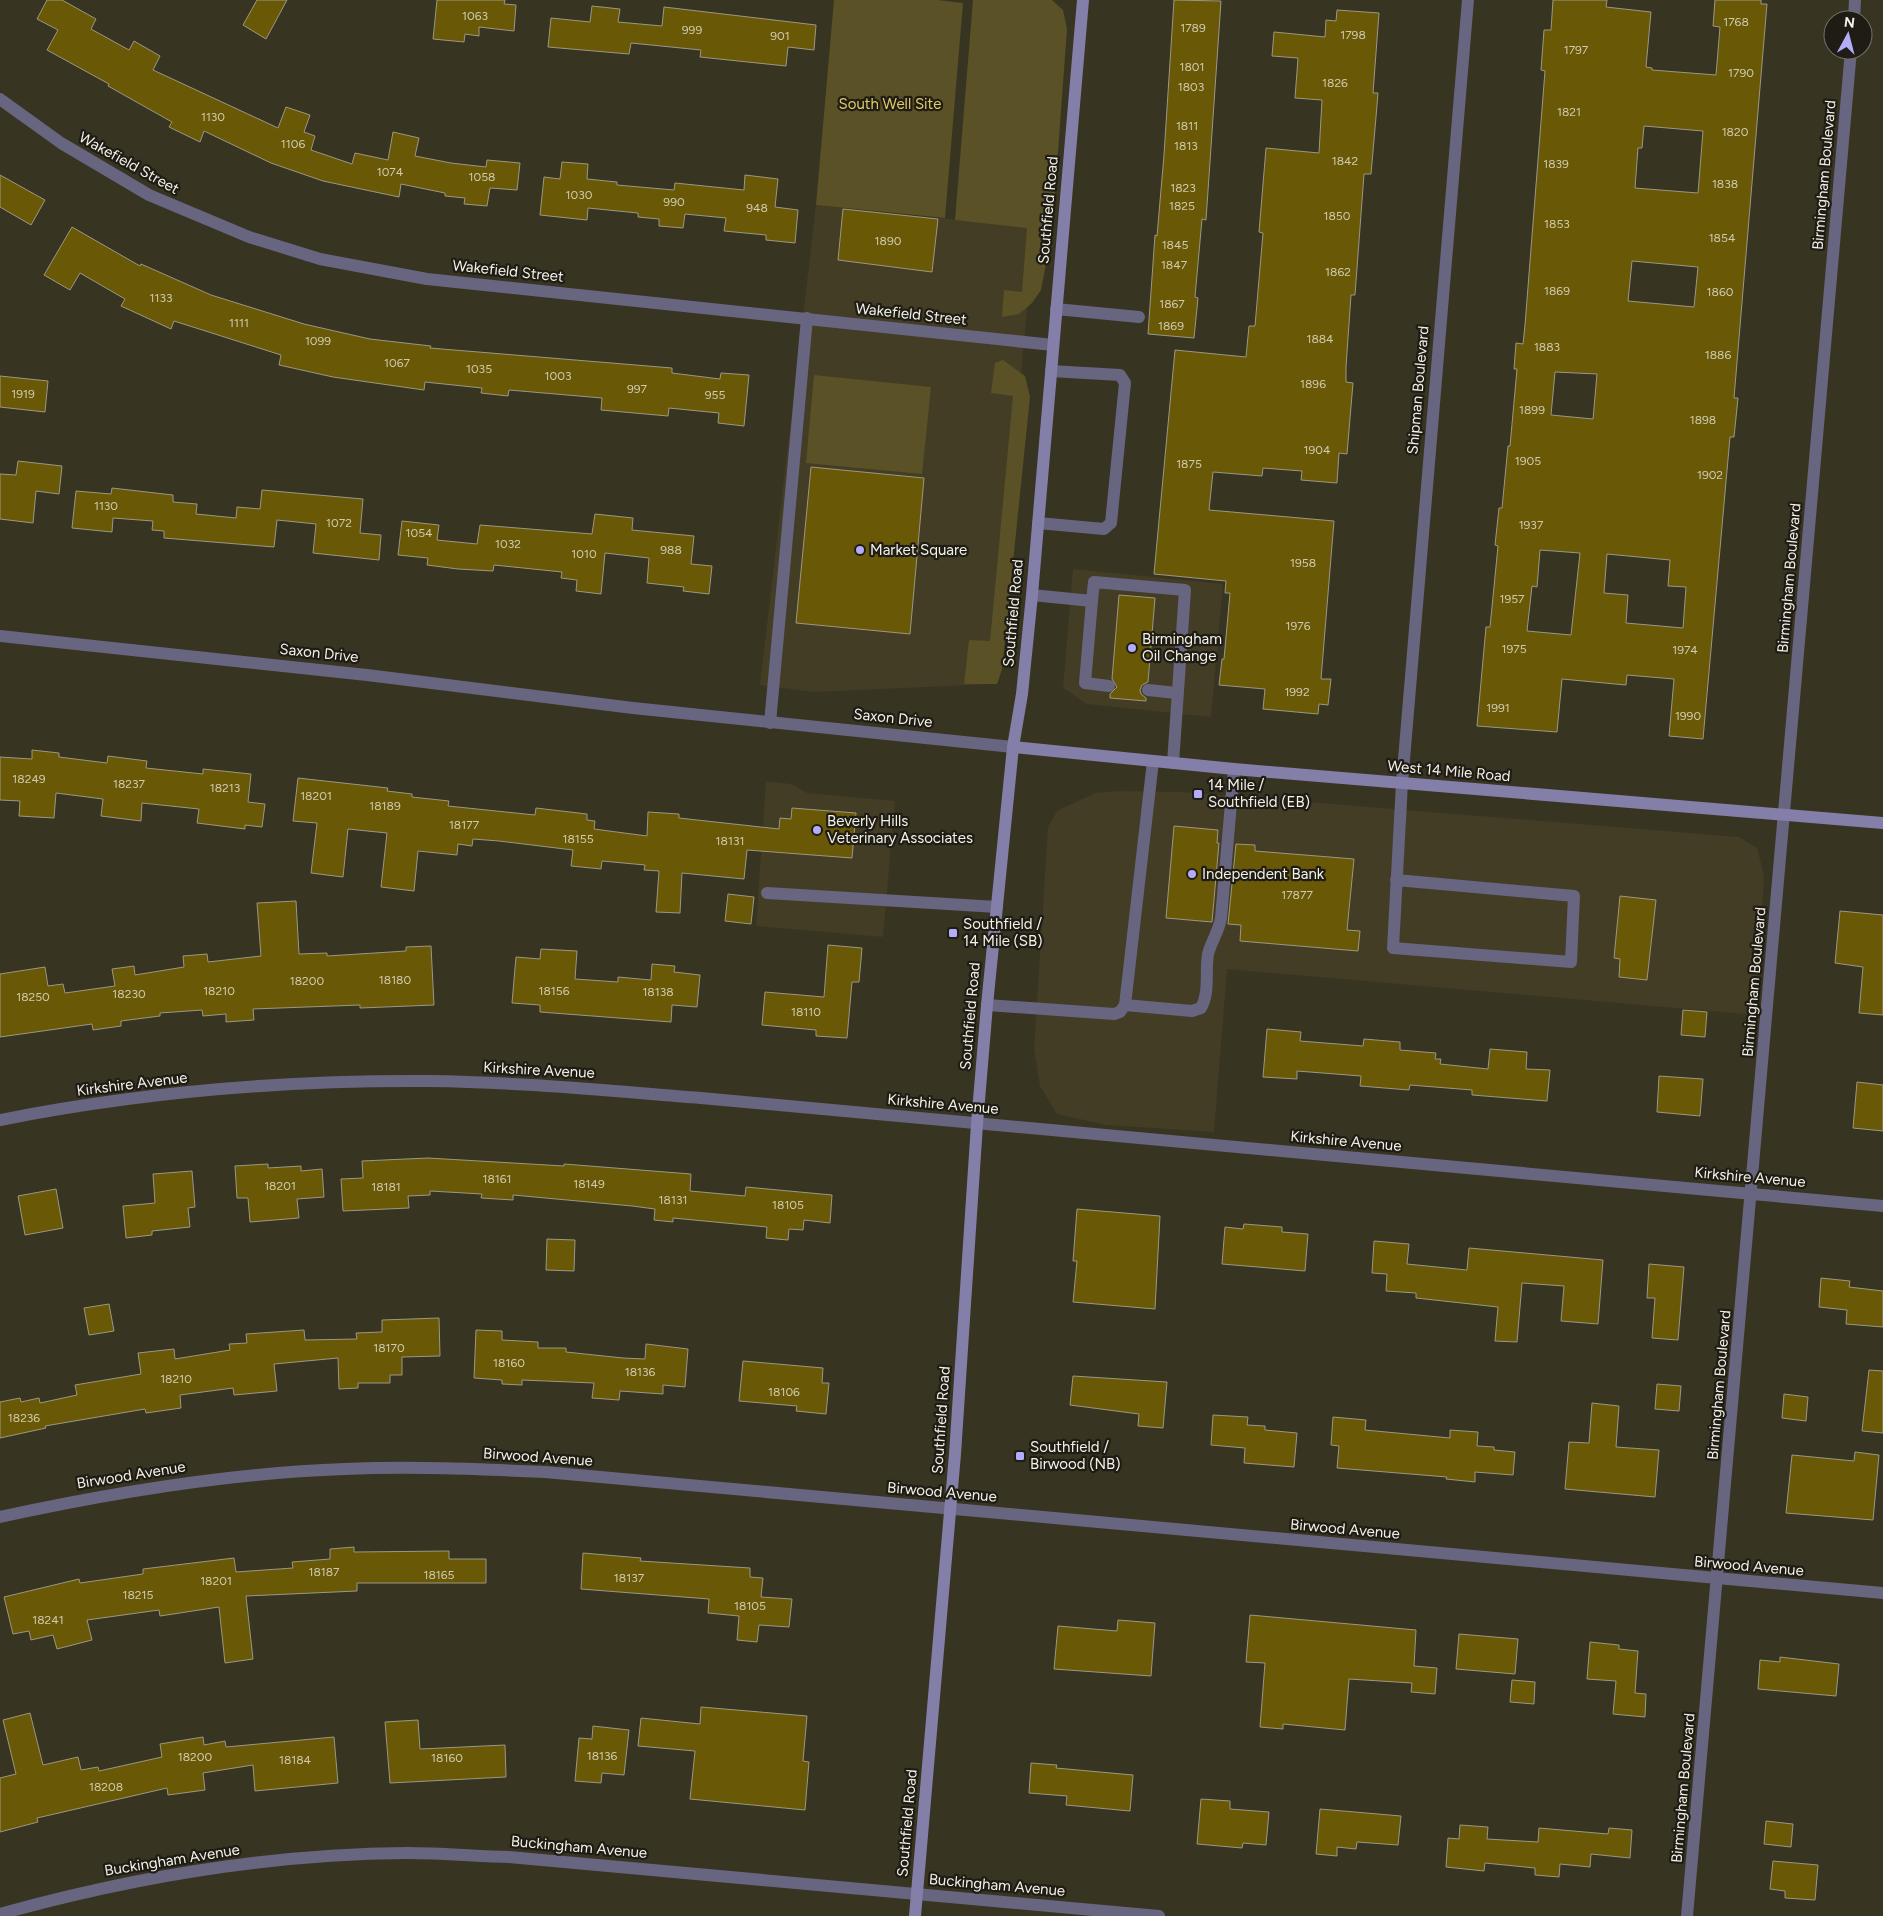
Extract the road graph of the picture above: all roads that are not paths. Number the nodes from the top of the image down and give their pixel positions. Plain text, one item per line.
1 (1083, 0) edge
2 (1468, 0) edge
3 (1850, 60) edge
4 (0, 99) edge
5 (1056, 309) junction
6 (1140, 317) dead end
7 (807, 318) junction
8 (1053, 345) junction
9 (1051, 371) junction
10 (1038, 523) junction
11 (1032, 595) junction
12 (1092, 601) junction
13 (0, 636) edge
14 (1109, 686) dead end
15 (1148, 690) dead end
16 (1177, 693) junction
17 (770, 722) junction
18 (1013, 747) junction
19 (1153, 761) junction
20 (1173, 764) junction
21 (1234, 769) junction
22 (1402, 783) junction
23 (1784, 814) junction
24 (1883, 823) edge
25 (1396, 880) junction
26 (767, 893) dead end
27 (997, 907) junction
28 (987, 1005) junction
29 (1125, 1005) junction
30 (0, 1120) edge
31 (977, 1124) junction
32 (1751, 1194) junction
33 (1883, 1206) edge
34 (950, 1509) junction
35 (0, 1516) edge
36 (1718, 1580) junction
37 (1883, 1593) edge
38 (917, 1894) junction
39 (0, 1914) edge
40 (915, 1916) edge
41 (1159, 1916) edge
42 (1687, 1916) edge

1 - 5 main road, Southfield Road
2 - 22 street, Shipman Boulevard
3 - 23 street, Birmingham Boulevard
4 - 7 street, Wakefield Street
5 - 6 street
5 - 8 main road, Southfield Road
7 - 8 street, Wakefield Street
7 - 17 street
8 - 9 main road, Southfield Road
9 - 10 main road, Southfield Road
9 - 10 street
10 - 11 main road, Southfield Road
11 - 12 street
11 - 18 main road, Southfield Road
12 - 14 street
12 - 16 street
13 - 17 street, Saxon Drive
15 - 16 street
16 - 20 street
17 - 18 street, Saxon Drive
18 - 19 main road, West 14 Mile Road
18 - 27 main road, Southfield Road
19 - 20 main road, West 14 Mile Road
19 - 29 street
20 - 21 main road, West 14 Mile Road
21 - 22 main road, West 14 Mile Road
21 - 29 street
22 - 23 main road, West 14 Mile Road
22 - 25 street, Shipman Boulevard
23 - 24 main road, West 14 Mile Road
23 - 32 street, Birmingham Boulevard
25 - 25 street, Shipman Boulevard
26 - 27 street
27 - 28 main road, Southfield Road
28 - 29 street
28 - 31 main road, Southfield Road
30 - 31 street, Kirkshire Avenue
31 - 32 street, Kirkshire Avenue
31 - 34 main road, Southfield Road
32 - 33 street, Kirkshire Avenue
32 - 36 street, Birmingham Boulevard
34 - 35 street, Birwood Avenue
34 - 36 street, Birwood Avenue
34 - 38 main road, Southfield Road
36 - 37 street, Birwood Avenue
36 - 42 street, Birmingham Boulevard
38 - 39 street, Buckingham Avenue
38 - 40 main road, Southfield Road
38 - 41 street, Buckingham Avenue

